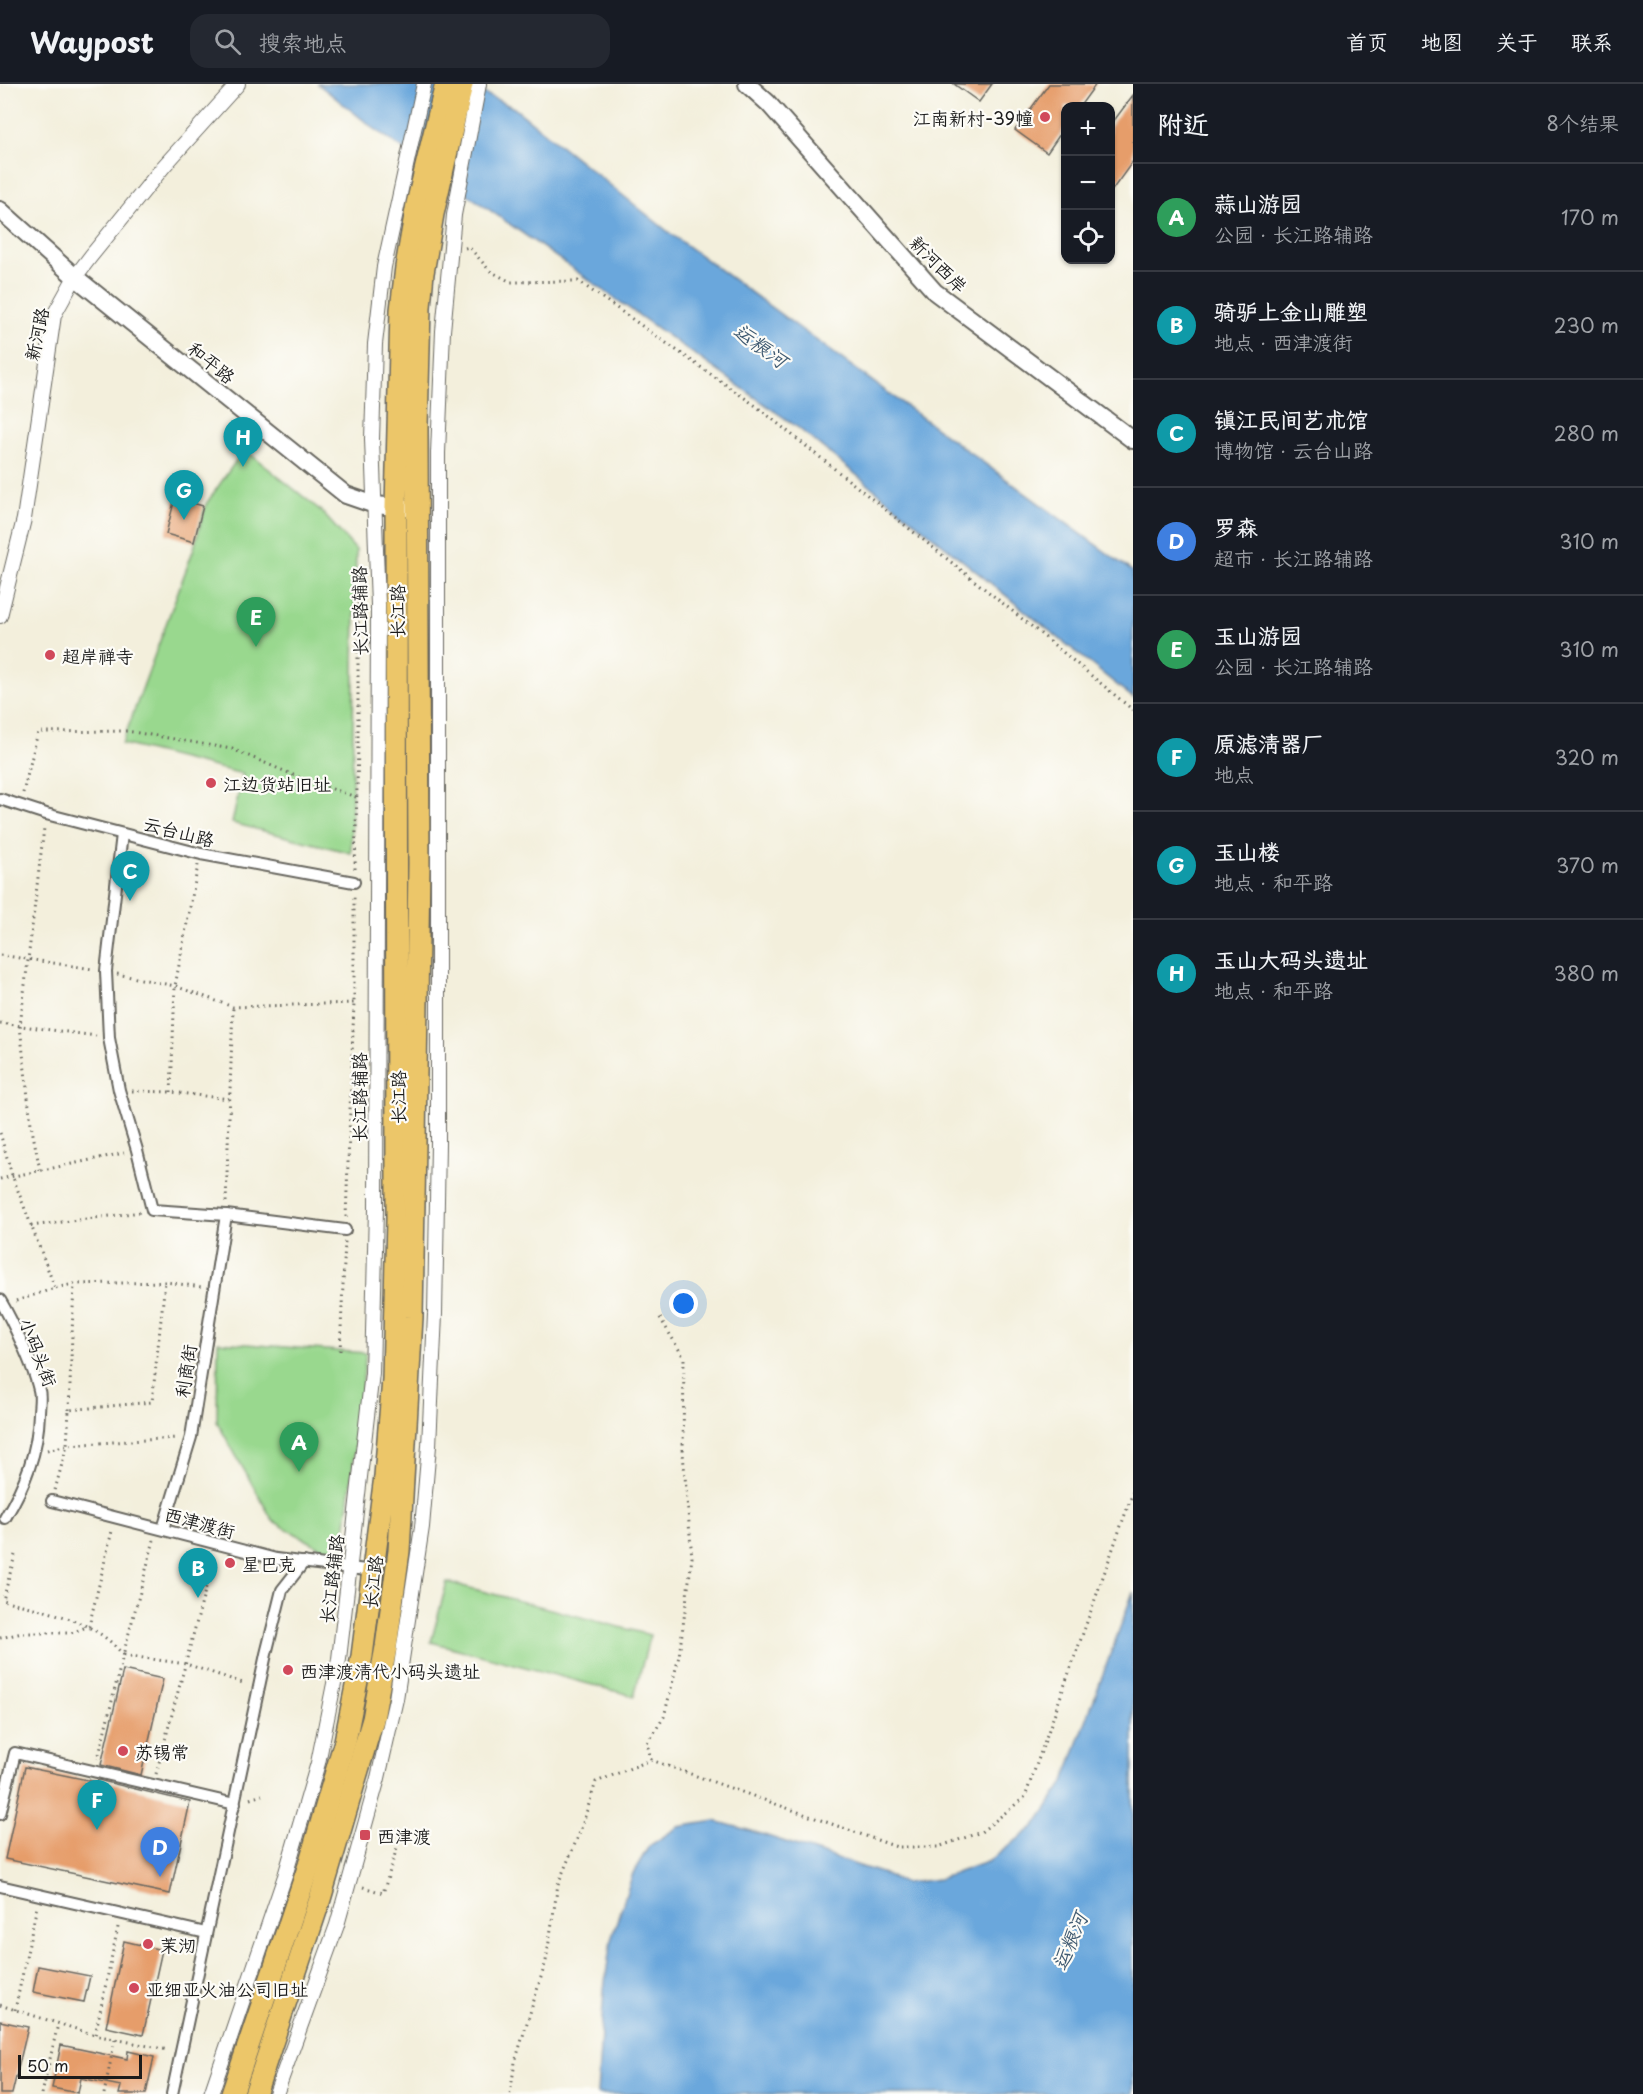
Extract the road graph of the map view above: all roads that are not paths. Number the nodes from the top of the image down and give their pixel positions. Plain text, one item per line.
1 (238, 84) edge
2 (424, 84) edge
3 (446, 84) edge
4 (462, 84) edge
5 (479, 84) edge
6 (747, 84) edge
7 (426, 208) junction
8 (0, 210) edge
9 (75, 277) junction
10 (1133, 440) edge
11 (385, 506) junction
12 (417, 508) junction
13 (0, 616) edge
14 (0, 799) edge
15 (122, 834) junction
16 (354, 882) road end
17 (225, 1215) junction
18 (345, 1230) road end
19 (2, 1302) edge
20 (52, 1501) road end
21 (5, 1518) dead end
22 (163, 1529) junction
23 (304, 1562) junction
24 (350, 1568) junction
25 (374, 1571) junction
26 (235, 1804) junction
27 (0, 1814) edge
28 (0, 1886) edge
29 (206, 1933) junction
30 (172, 2094) edge
31 (212, 2094) edge
32 (232, 2094) edge
33 (255, 2094) edge
34 (276, 2094) edge

1 - 9 street, 新河路
2 - 7 street
3 - 7 main road, 长江路
4 - 7 main road, 长江路
5 - 7 street
6 - 10 street, 新河西岸
7 - 11 main road, 长江路
7 - 12 main road, 长江路
7 - 34 street
8 - 9 street, 和平路
9 - 11 street, 和平路
9 - 13 street, 新河路
11 - 12 street, 和平路
11 - 24 street, 长江路辅路
11 - 25 main road, 长江路
12 - 33 main road, 长江路
14 - 15 street, 云台山路
15 - 16 street, 云台山路
15 - 17 street
17 - 18 street
17 - 22 street, 利商街
19 - 21 street, 小码头街
20 - 22 street, 西津渡街
22 - 23 street, 西津渡街
23 - 24 street, 西津渡街
23 - 26 street
24 - 25 street, 西津渡街
24 - 31 street, 长江路辅路
25 - 32 main road, 长江路
26 - 27 street
26 - 29 street
28 - 29 street
29 - 30 street

